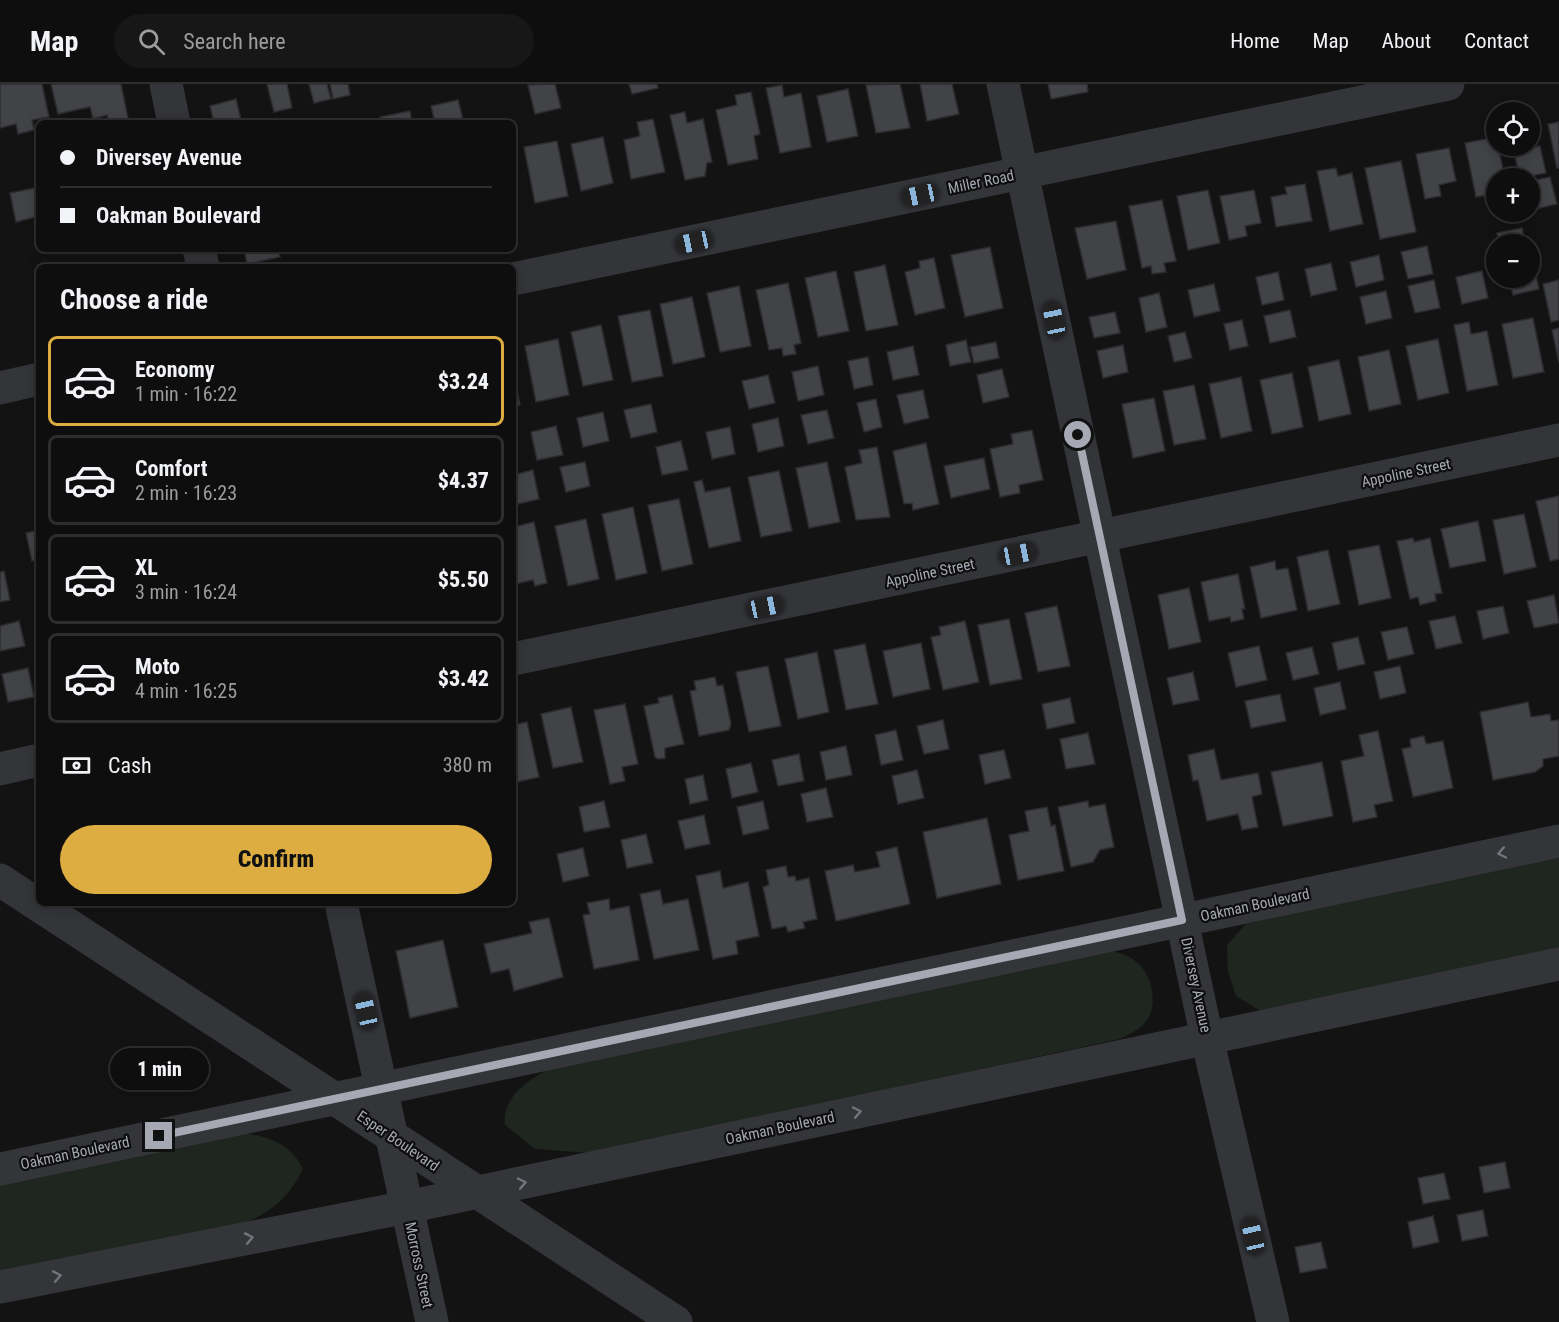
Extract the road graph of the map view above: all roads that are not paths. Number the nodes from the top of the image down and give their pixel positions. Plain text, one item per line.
1 (166, 84) edge
2 (1003, 84) edge
3 (1448, 84) edge
4 (173, 120) edge
5 (1022, 174) junction
6 (516, 278) edge
7 (36, 381) edge
8 (0, 388) edge
9 (1559, 440) edge
10 (1100, 537) junction
11 (516, 658) edge
12 (36, 761) edge
13 (0, 769) edge
14 (1559, 841) edge
15 (0, 880) edge
16 (36, 903) edge
17 (40, 906) edge
18 (342, 906) edge
19 (1182, 920) junction
20 (1559, 964) edge
21 (1207, 1038) junction
22 (383, 1089) junction
23 (336, 1099) junction
24 (393, 1137) junction
25 (0, 1169) edge
26 (476, 1192) junction
27 (407, 1207) junction
28 (0, 1287) edge
29 (432, 1322) edge
30 (676, 1322) edge
31 (1273, 1322) edge

1 - 4 street
2 - 5 street, Diversey Avenue
3 - 5 street, Miller Road
5 - 6 street, Miller Road
5 - 10 street, Diversey Avenue
7 - 8 street
9 - 10 street, Appoline Street
10 - 11 street, Appoline Street
10 - 19 street, Diversey Avenue
12 - 13 street
14 -> 19 street, Oakman Boulevard
15 - 16 street, Esper Boulevard
17 - 23 street, Esper Boulevard
18 - 22 street
19 - 21 street, Diversey Avenue
19 - 22 street, Oakman Boulevard
20 - 21 street, Oakman Boulevard
26 -> 21 street, Oakman Boulevard
21 - 31 street, Diversey Avenue
22 - 23 street, Oakman Boulevard
22 - 24 street, Morross Street
23 - 24 street, Esper Boulevard
23 - 25 street, Oakman Boulevard
24 - 26 street, Esper Boulevard
24 - 27 street, Morross Street
26 - 27 street, Oakman Boulevard
26 - 30 street, Esper Boulevard
28 -> 27 street, Oakman Boulevard
27 - 29 street, Morross Street

